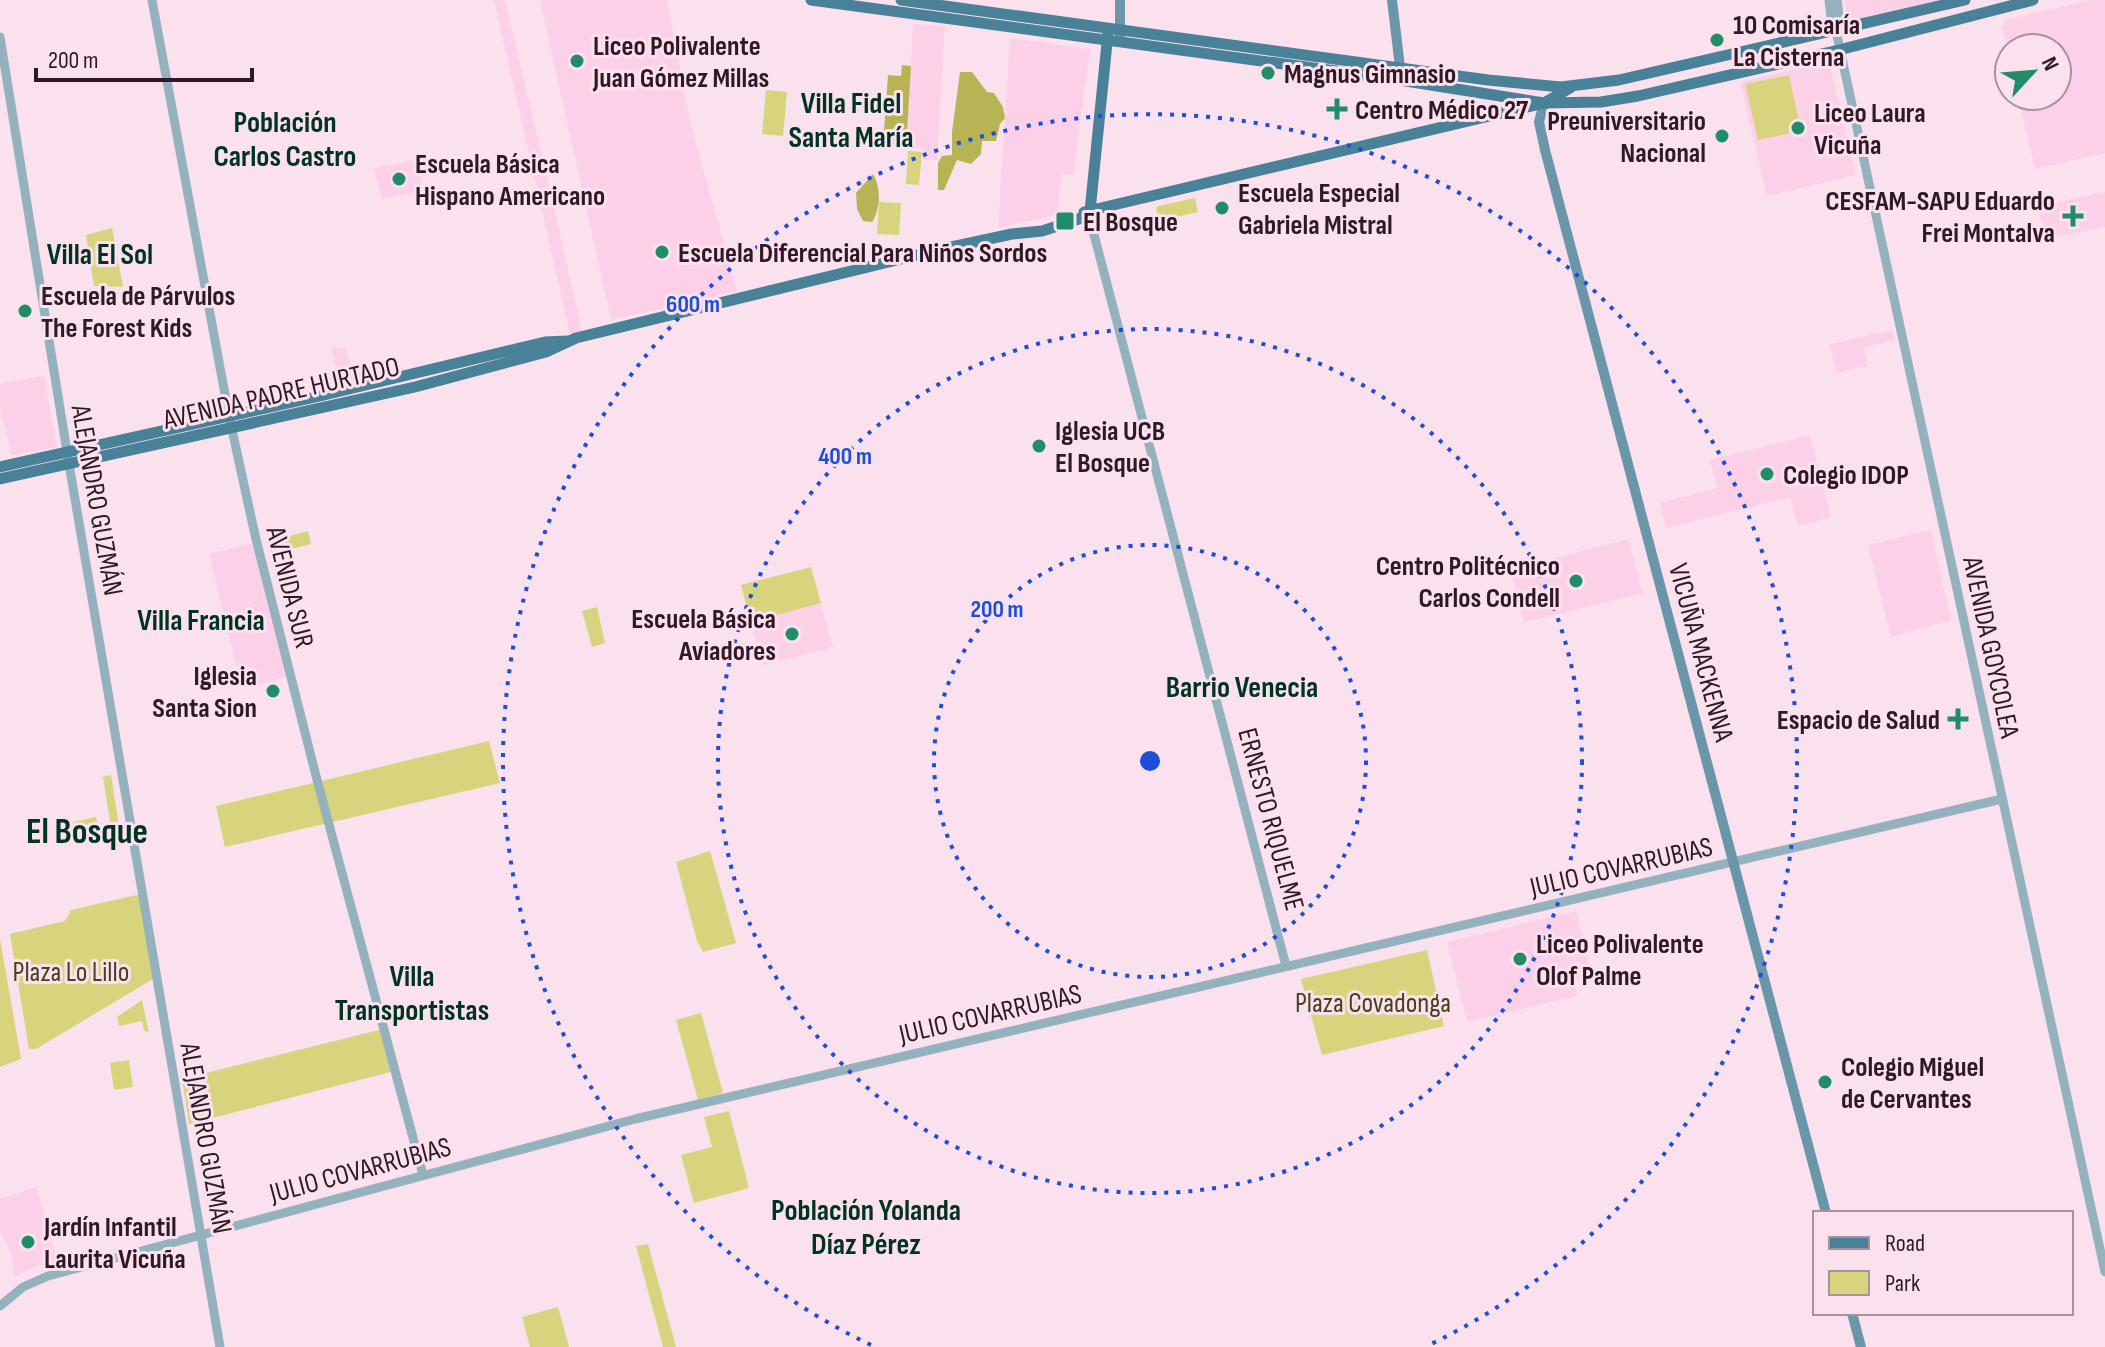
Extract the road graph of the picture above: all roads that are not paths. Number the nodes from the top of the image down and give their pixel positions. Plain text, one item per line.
1 (152, 0) edge
2 (811, 0) edge
3 (901, 0) edge
4 (1120, 0) edge
5 (1392, 0) edge
6 (1829, 0) edge
7 (1837, 0) edge
8 (1965, 0) edge
9 (2033, 0) edge
10 (1836, 31) junction
11 (1114, 35) junction
12 (0, 37) edge
13 (1839, 50) junction
14 (1400, 67) junction
15 (1387, 78) junction
16 (1574, 86) junction
17 (1544, 103) junction
18 (1090, 211) junction
19 (231, 422) junction
20 (68, 458) junction
21 (0, 467) edge
22 (0, 479) edge
23 (2002, 799) junction
24 (1733, 862) junction
25 (1286, 966) junction
26 (423, 1175) junction
27 (1825, 1211) edge
28 (201, 1235) junction
29 (2105, 1272) edge
30 (0, 1306) edge
31 (1853, 1315) edge
32 (220, 1347) edge
33 (1861, 1347) edge

1 - 19 street, AVENIDA SUR
2 - 11 main road
3 - 11 main road
4 - 11 main road
5 - 14 main road
6 - 10 street, AVENIDA GOYCOLEA
7 - 10 street, AVENIDA GOYCOLEA
8 - 10 main road
9 - 13 main road
10 - 13 street, AVENIDA GOYCOLEA
10 - 16 main road
11 - 14 main road
11 - 15 main road
11 - 18 main road, ERNESTO RIQUELME
12 - 20 street, ALEJANDRO GUZMÁN
13 - 17 main road
13 - 23 street, AVENIDA GOYCOLEA
14 - 15 main road
14 - 16 main road
15 - 17 main road
16 - 17 main road
17 - 18 main road, AVENIDA PADRE HURTADO
17 - 24 main road, VICUÑA MACKENNA
18 - 19 main road, AVENIDA PADRE HURTADO
18 - 25 street, ERNESTO RIQUELME
19 - 20 main road, AVENIDA PADRE HURTADO
19 - 26 street, AVENIDA SUR
20 - 21 main road, AVENIDA PADRE HURTADO
20 - 22 main road, AVENIDA PADRE HURTADO
20 - 28 street, ALEJANDRO GUZMÁN
23 - 24 street, JULIO COVARRUBIAS
23 - 29 street, AVENIDA GOYCOLEA
24 - 25 street, JULIO COVARRUBIAS
24 - 27 main road, VICUÑA MACKENNA
25 - 26 street, JULIO COVARRUBIAS
26 - 28 street, JULIO COVARRUBIAS
28 - 30 street, JULIO COVARRUBIAS
28 - 32 street, ALEJANDRO GUZMÁN
31 - 33 main road

